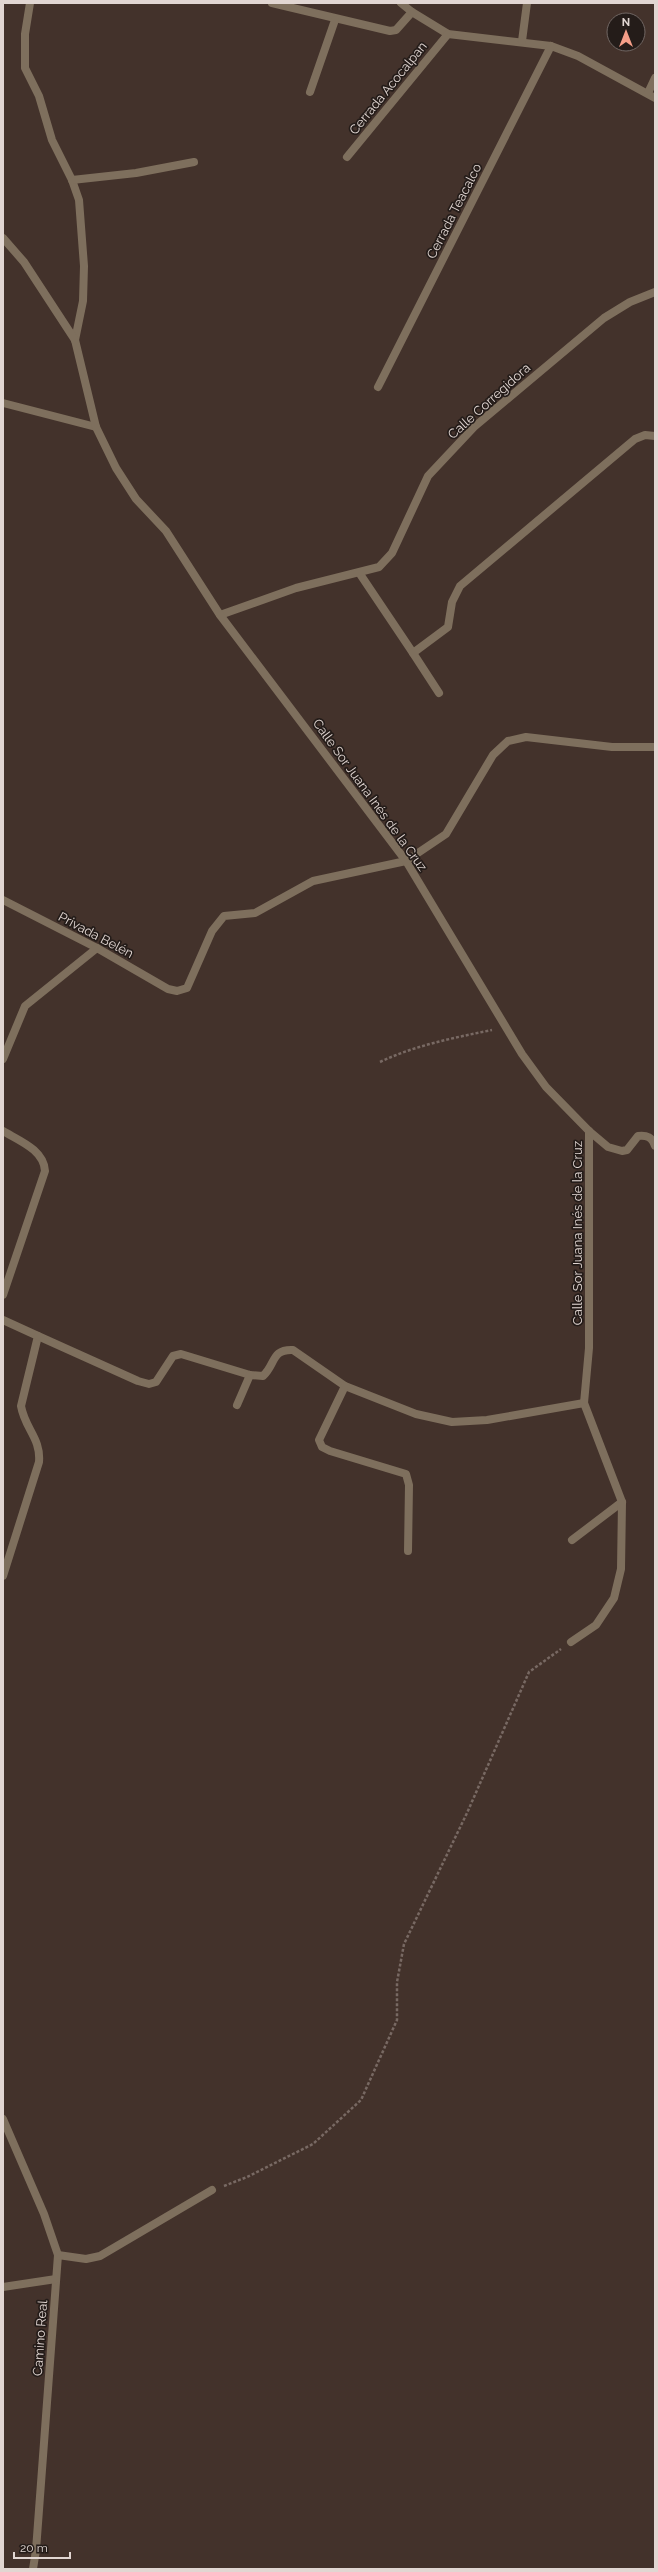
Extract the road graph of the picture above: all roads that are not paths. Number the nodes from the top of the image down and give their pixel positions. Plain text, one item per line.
1 (30, 3) edge
2 (272, 3) edge
3 (401, 3) edge
4 (527, 3) edge
5 (412, 12) junction
6 (335, 20) junction
7 (448, 34) junction
8 (522, 41) junction
9 (551, 46) junction
10 (655, 78) edge
11 (310, 92) dead end
12 (651, 95) edge
13 (347, 157) dead end
14 (194, 162) dead end
15 (72, 180) junction
16 (3, 238) edge
17 (655, 292) edge
18 (75, 340) junction
19 (378, 387) dead end
20 (3, 403) edge
21 (96, 427) junction
22 (655, 436) edge
23 (360, 574) junction
24 (220, 616) junction
25 (413, 653) junction
26 (439, 693) dead end
27 (655, 747) edge
28 (406, 861) junction
29 (3, 900) edge
30 (97, 948) junction
31 (3, 1059) edge
32 (3, 1131) edge
33 (589, 1131) junction
34 (655, 1146) edge
35 (3, 1295) edge
36 (3, 1320) edge
37 (38, 1336) junction
38 (250, 1375) junction
39 (345, 1386) junction
40 (584, 1404) junction
41 (237, 1405) dead end
42 (622, 1502) junction
43 (572, 1540) dead end
44 (408, 1551) dead end
45 (3, 1576) edge
46 (572, 1642) road end
47 (3, 2119) edge
48 (212, 2190) road end
49 (58, 2255) junction
50 (56, 2279) junction
51 (3, 2287) edge
52 (33, 2569) edge

1 - 15 street
2 - 6 street
3 - 5 street
4 - 8 street
5 - 6 street
5 - 7 street
6 - 11 street
7 - 8 street
7 - 13 street, Cerrada Acocalpan
8 - 9 street
9 - 12 street
9 - 19 street, Cerrada Teacalco
10 - 12 street
14 - 15 street
15 - 18 street
16 - 18 street, Calle Sor Juana Inés de la Cruz
17 - 23 street, Calle Corregidora
18 - 21 street, Calle Sor Juana Inés de la Cruz
20 - 21 street
21 - 24 street, Calle Sor Juana Inés de la Cruz
22 - 25 street
23 - 24 street, Calle Corregidora
23 - 25 street
24 - 28 street, Calle Sor Juana Inés de la Cruz
25 - 26 street
27 - 28 street
28 - 30 street, Privada Belén
28 - 33 street, Calle Sor Juana Inés de la Cruz
29 - 30 street, Privada Belén
30 - 31 street
32 - 35 street
33 - 34 street
33 - 40 street, Calle Sor Juana Inés de la Cruz
36 - 37 street
37 - 38 street
37 - 45 street
38 - 39 street
38 - 41 street
39 - 40 street
39 - 44 street
40 - 42 street
42 - 43 street
42 - 46 street
47 - 49 street, Camino Real
48 - 49 street
49 - 50 street, Camino Real
50 - 51 street
50 - 52 street, Camino Real

